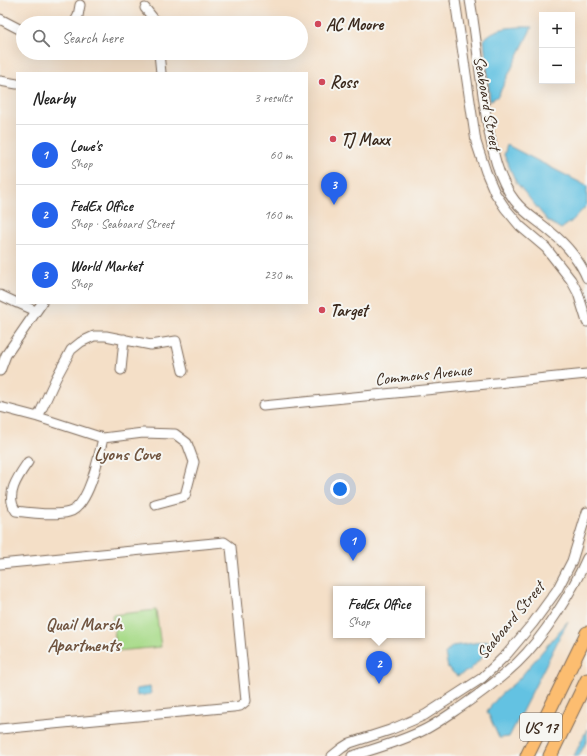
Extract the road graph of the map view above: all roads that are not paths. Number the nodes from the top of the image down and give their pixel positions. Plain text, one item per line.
1 (455, 0) edge
2 (470, 0) edge
3 (80, 5) dead end
4 (145, 8) dead end
5 (78, 16) edge
6 (151, 16) edge
7 (0, 19) edge
8 (16, 27) edge
9 (159, 60) edge
10 (160, 72) edge
11 (0, 81) edge
12 (16, 84) edge
13 (587, 278) edge
14 (0, 295) edge
15 (16, 303) edge
16 (19, 304) edge
17 (41, 304) edge
18 (36, 311) junction
19 (587, 322) edge
20 (124, 339) junction
21 (3, 354) edge
22 (121, 370) dead end
23 (0, 371) edge
24 (183, 371) dead end
25 (587, 374) edge
26 (263, 406) dead end
27 (0, 407) edge
28 (38, 417) junction
29 (103, 438) junction
30 (28, 462) dead end
31 (156, 504) dead end
32 (587, 512) edge
33 (587, 558) edge
34 (0, 564) edge
35 (587, 633) edge
36 (587, 680) edge
37 (0, 729) edge
38 (332, 756) edge
39 (352, 756) edge
40 (527, 756) edge
41 (550, 756) edge

1 - 19 street, Seaboard Street
2 - 13 street, Seaboard Street
3 - 5 street
4 - 6 street
7 - 8 street
9 - 10 street
11 - 12 street
14 - 15 street
16 - 18 street
17 - 18 street
18 - 21 street
20 - 22 street
20 - 24 street
20 - 28 street
21 - 23 street
25 - 26 street, Commons Avenue
27 - 28 street
28 - 29 street
29 - 30 street
29 - 31 street
32 - 38 street, Seaboard Street
33 - 39 street, Seaboard Street
34 - 37 street
35 - 40 highway, US 17
36 - 41 highway, US 17

